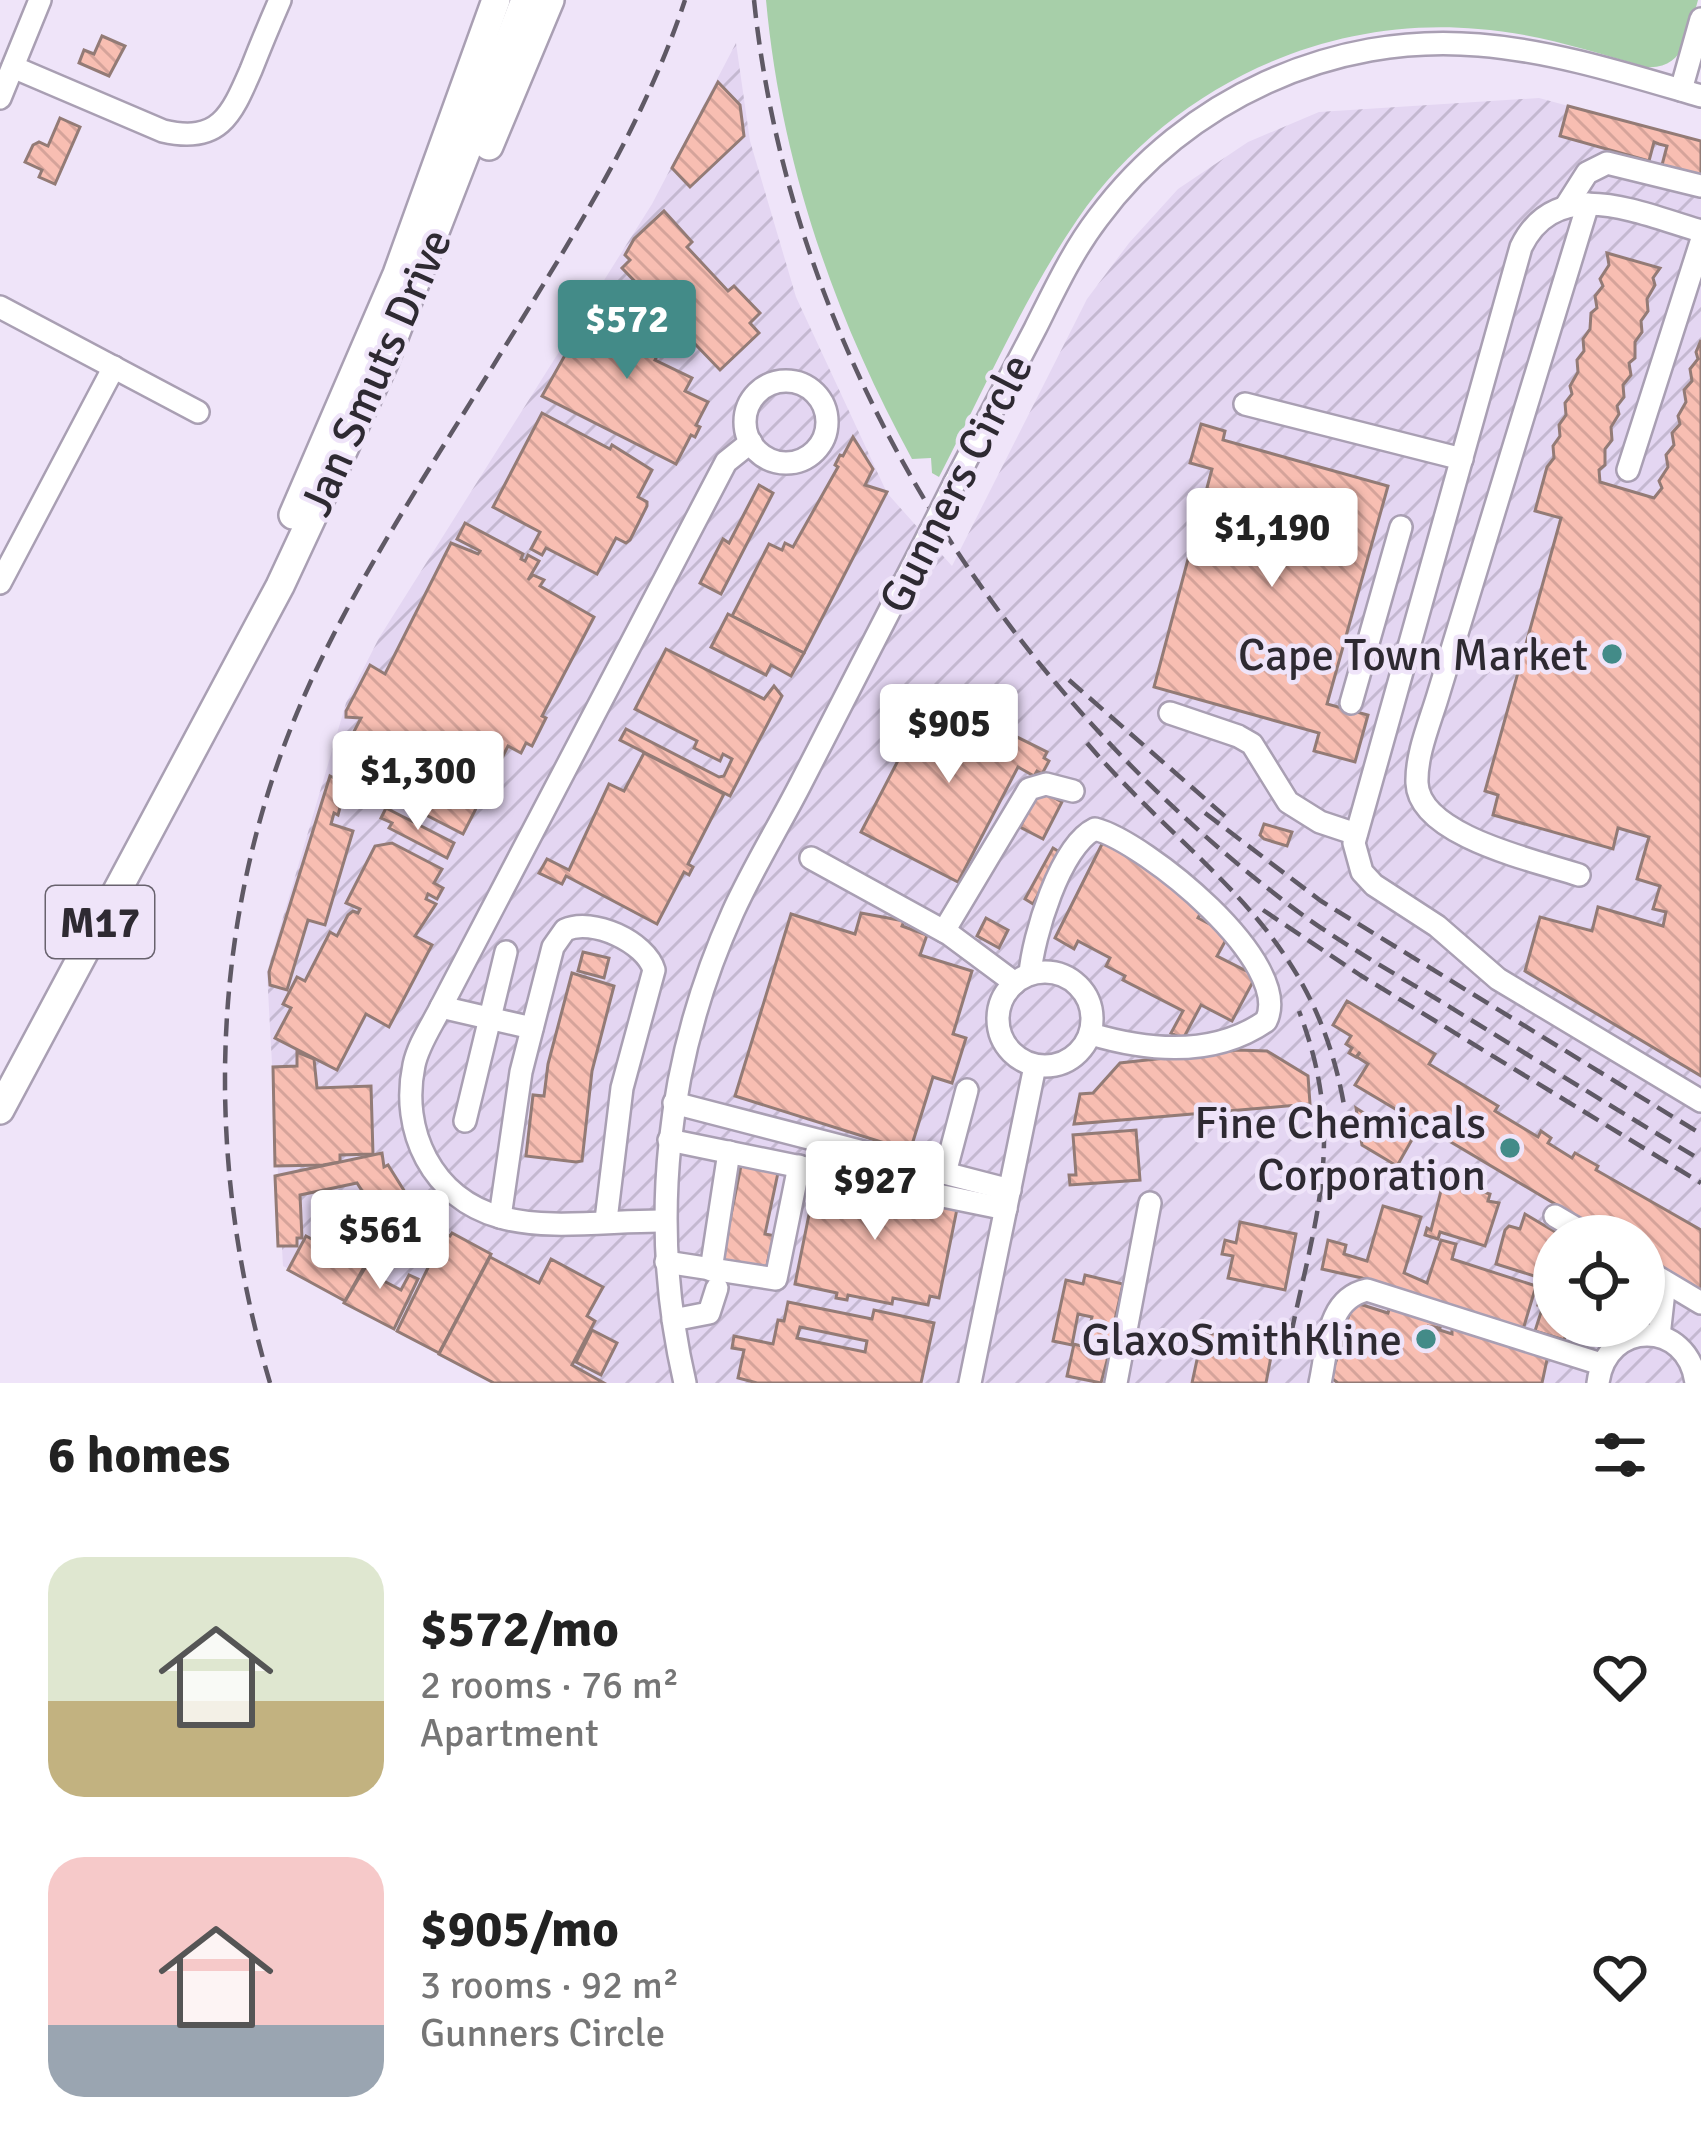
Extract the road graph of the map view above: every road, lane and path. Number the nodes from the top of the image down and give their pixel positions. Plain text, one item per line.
1 (40, 0) edge
2 (280, 0) edge
3 (477, 0) edge
4 (496, 0) edge
5 (525, 0) edge
6 (550, 0) edge
7 (1701, 20) edge
8 (13, 67) junction
9 (1691, 93) edge
10 (462, 95) junction
11 (0, 98) edge
12 (1701, 187) edge
13 (1577, 205) junction
14 (1701, 231) edge
15 (1701, 242) edge
16 (419, 277) junction
17 (0, 307) edge
18 (114, 367) junction
19 (1245, 404) dead end
20 (198, 412) dead end
21 (751, 442) dead end
22 (1462, 459) junction
23 (1628, 470) dead end
24 (1401, 526) dead end
25 (1433, 562) junction
26 (1475, 573) junction
27 (0, 583) edge
28 (1376, 615) junction
29 (1415, 625) junction
30 (1400, 678) junction
31 (1439, 692) junction
32 (1351, 703) dead end
33 (1170, 713) dead end
34 (200, 734) junction
35 (1072, 791) dead end
36 (1356, 834) junction
37 (811, 858) dead end
38 (1579, 875) dead end
39 (944, 931) junction
40 (506, 952) dead end
41 (1023, 979) junction
42 (441, 1007) junction
43 (490, 1018) junction
44 (532, 1028) junction
45 (1090, 1034) junction
46 (1035, 1066) junction
47 (967, 1090) dead end
48 (1701, 1101) edge
49 (674, 1103) junction
50 (0, 1110) edge
51 (465, 1121) dead end
52 (669, 1140) junction
53 (729, 1152) junction
54 (799, 1166) junction
55 (945, 1173) junction
56 (1008, 1200) junction
57 (1150, 1203) dead end
58 (500, 1217) junction
59 (606, 1220) junction
60 (665, 1221) junction
61 (666, 1262) junction
62 (714, 1279) junction
63 (1665, 1282) edge
64 (1701, 1304) edge
65 (673, 1320) junction
66 (1665, 1339) edge
67 (1594, 1368) edge
68 (1697, 1374) edge
69 (685, 1383) edge
70 (970, 1383) edge
71 (1116, 1383) edge
72 (1320, 1383) edge

1 - 8 street
2 - 8 street
3 - 10 main road
4 - 10 main road, Jan Smuts Drive / M17
5 - 16 main road, Jan Smuts Drive / M17
6 - 16 main road
7 - 9 street
8 - 11 street
9 - 49 street, Gunners Circle, bridge
10 - 34 main road, Jan Smuts Drive / M17
12 - 13 street
13 - 14 street
13 - 22 street
13 - 26 street
15 - 23 street
16 - 34 main road, Jan Smuts Drive / M17
17 - 18 street
18 - 20 street
18 - 27 street
19 - 22 street
21 - 42 street
22 - 25 street
24 - 28 street
25 - 26 street
25 - 29 street
26 - 31 street
28 - 29 street
28 - 32 street
29 - 30 street
30 - 31 street
30 - 36 street
31 - 38 street
33 - 36 street
34 - 50 main road, Jan Smuts Drive / M17
35 - 39 street
36 - 48 street
37 - 39 street
39 - 41 street
40 - 43 street
41 - 45 street
41 - 45 street
41 - 46 street
42 - 43 street
42 - 58 street
43 - 44 street
43 - 51 street
44 - 58 street
44 - 59 street
45 - 46 street
46 - 56 street
47 - 55 street
49 - 52 street, Gunners Circle
49 - 55 street
52 - 53 street
52 - 60 street, Gunners Circle
53 - 54 street
53 - 62 street
54 - 56 street
54 - 62 street
55 - 56 street
56 - 70 street
57 - 71 street
58 - 59 street
59 - 60 street
60 - 61 street, Gunners Circle
61 - 62 street
61 - 65 street, Gunners Circle
62 - 65 street
63 - 64 street
65 - 69 street, Gunners Circle
66 - 68 street
67 - 72 street

